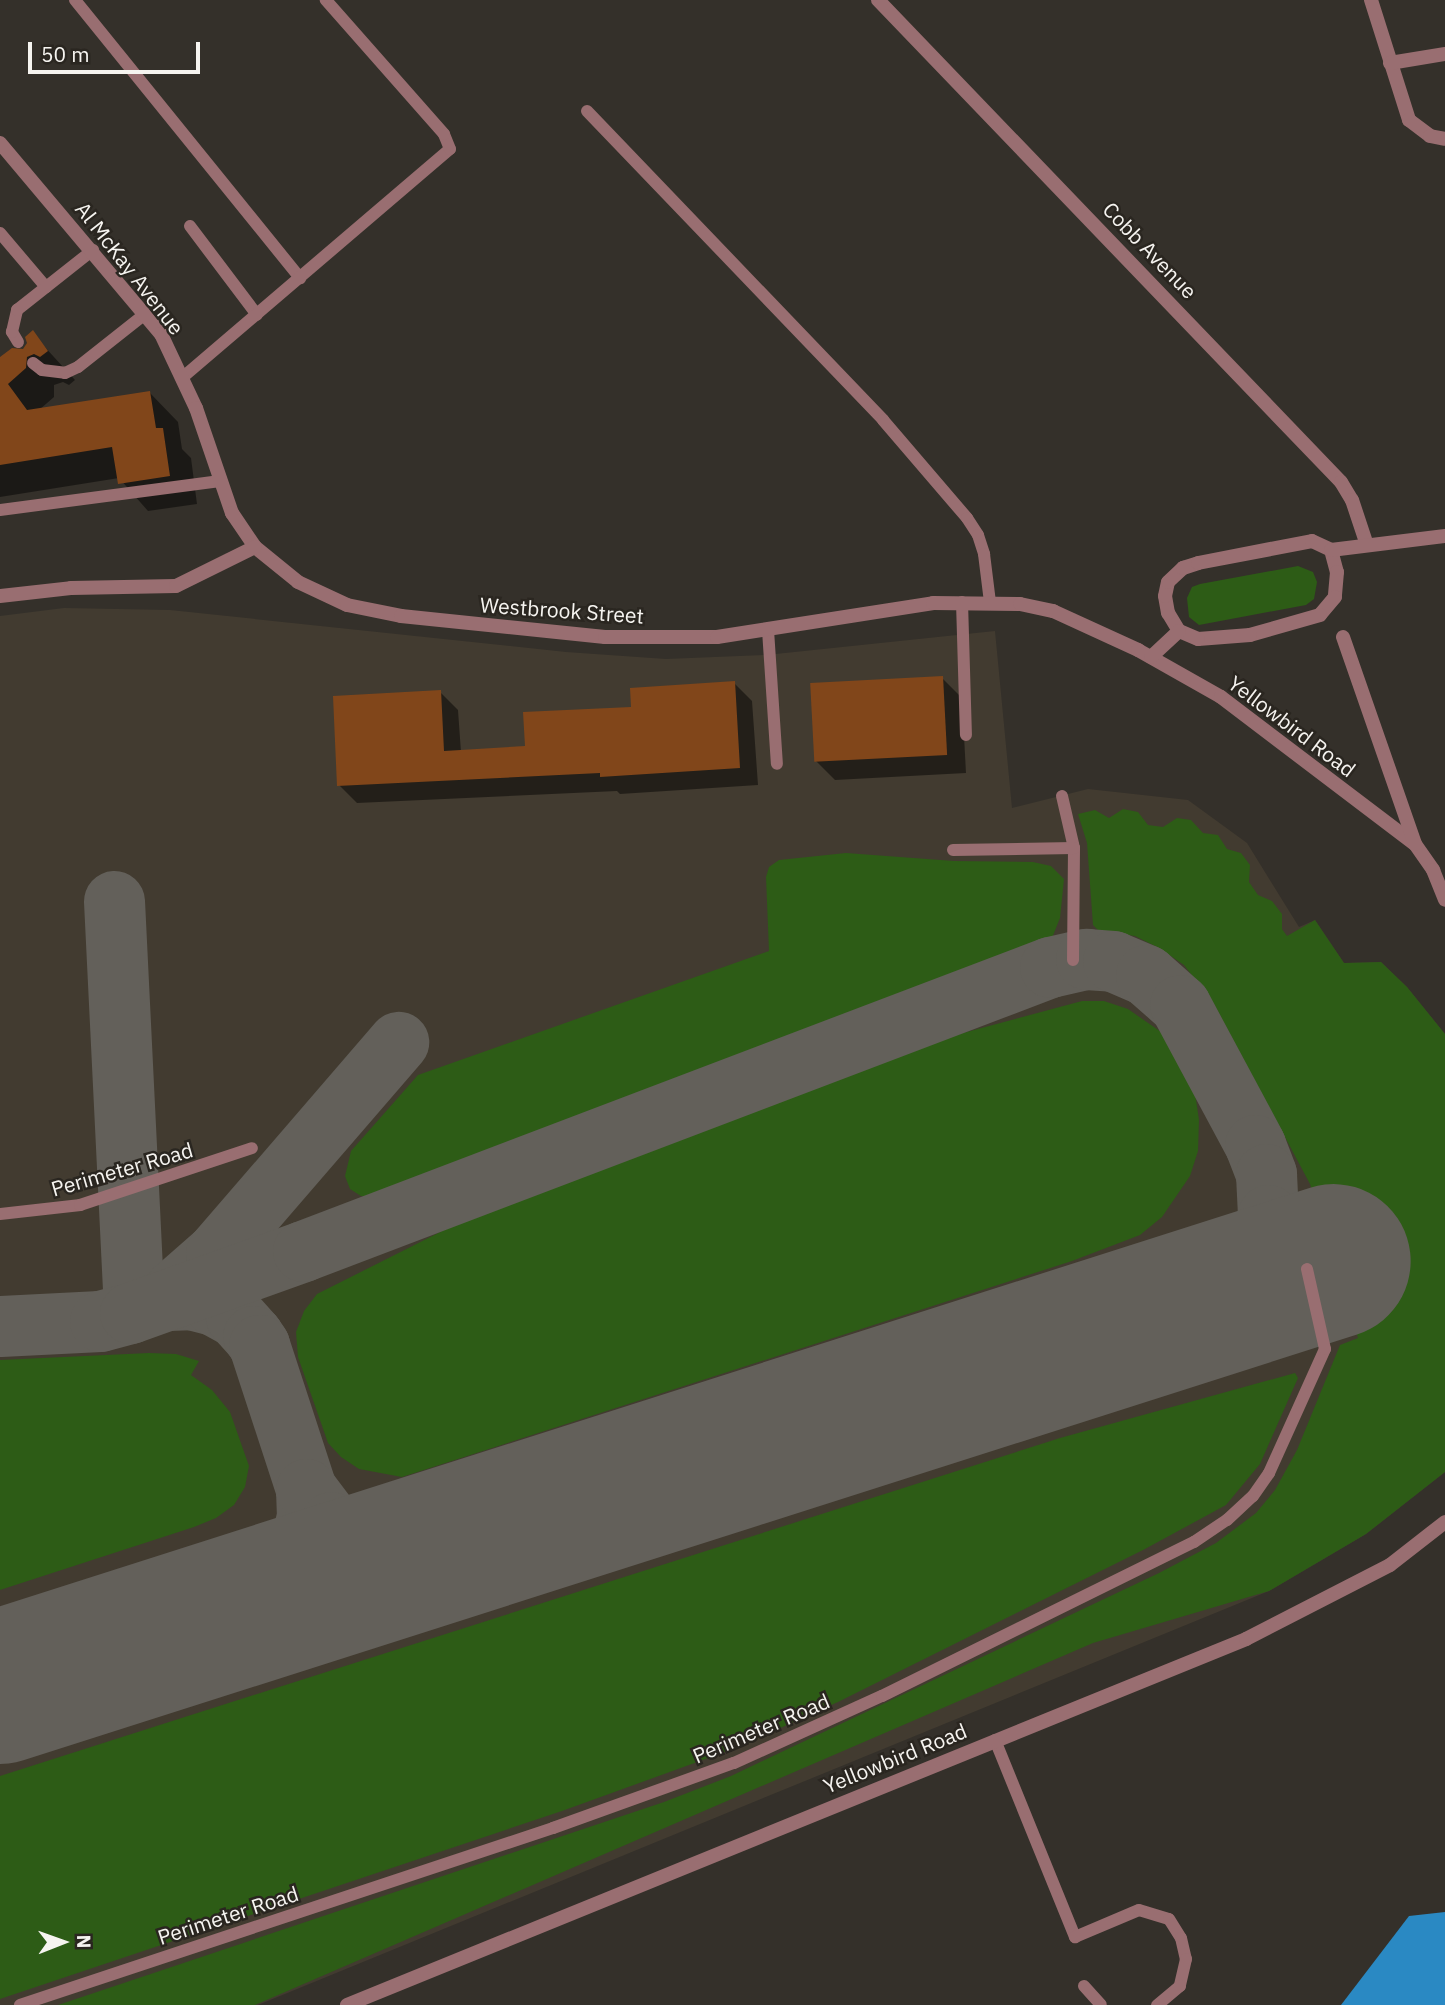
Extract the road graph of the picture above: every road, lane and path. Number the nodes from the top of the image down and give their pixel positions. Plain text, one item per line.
1 (326, 0) edge
2 (878, 0) edge
3 (1371, 0) edge
4 (81, 2) edge
5 (1445, 54) edge
6 (1390, 63) junction
7 (587, 111) dead end
8 (1445, 139) edge
9 (0, 143) edge
10 (190, 226) dead end
11 (0, 233) edge
12 (93, 250) junction
13 (300, 278) junction
14 (46, 287) junction
15 (145, 314) junction
16 (257, 315) junction
17 (18, 342) dead end
18 (33, 363) dead end
19 (183, 377) junction
20 (220, 481) junction
21 (0, 510) edge
22 (1445, 536) edge
23 (1367, 545) junction
24 (255, 547) junction
25 (1331, 550) junction
26 (0, 596) edge
27 (962, 602) junction
28 (990, 602) junction
29 (768, 630) junction
30 (1179, 631) junction
31 (1343, 637) dead end
32 (1145, 654) junction
33 (966, 735) dead end
34 (777, 764) dead end
35 (1062, 796) dead end
36 (1415, 845) junction
37 (1074, 848) junction
38 (953, 850) dead end
39 (1445, 900) edge
40 (1073, 961) dead end
41 (252, 1148) dead end
42 (0, 1214) edge
43 (1307, 1269) dead end
44 (1445, 1522) edge
45 (995, 1740) junction
46 (1084, 1986) dead end
47 (20, 2005) edge
48 (347, 2005) edge
49 (1101, 2005) edge
50 (1157, 2005) edge

1 - 13 lane
2 - 23 street, Cobb Avenue
3 - 6 street
4 - 13 lane
5 - 6 street
6 - 8 street
7 - 28 lane
9 - 12 street, Al McKay Avenue
10 - 16 lane
11 - 14 lane
12 - 14 lane
12 - 15 street, Al McKay Avenue
13 - 16 lane
14 - 17 lane
15 - 18 lane
15 - 19 street, Al McKay Avenue
16 - 19 lane
19 - 20 street, Al McKay Avenue
20 - 21 lane
20 - 24 street, Al McKay Avenue
22 - 23 street
23 - 25 street
24 - 26 street
24 - 29 street, Westbrook Street
25 - 30 street
25 - 30 street
27 - 28 street, Westbrook Street
27 - 29 street, Westbrook Street
27 - 33 lane
28 - 32 street, Westbrook Street
29 - 34 lane
30 - 32 street
31 - 36 street, Yellowbird Road
32 - 36 street, Yellowbird Road
35 - 37 lane
36 - 39 street, Yellowbird Road
37 - 38 lane
37 - 40 lane
41 - 42 lane, Perimeter Road
43 - 47 lane, Perimeter Road
44 - 45 street, Yellowbird Road
45 - 48 street, Yellowbird Road
45 - 50 lane
46 - 49 lane

